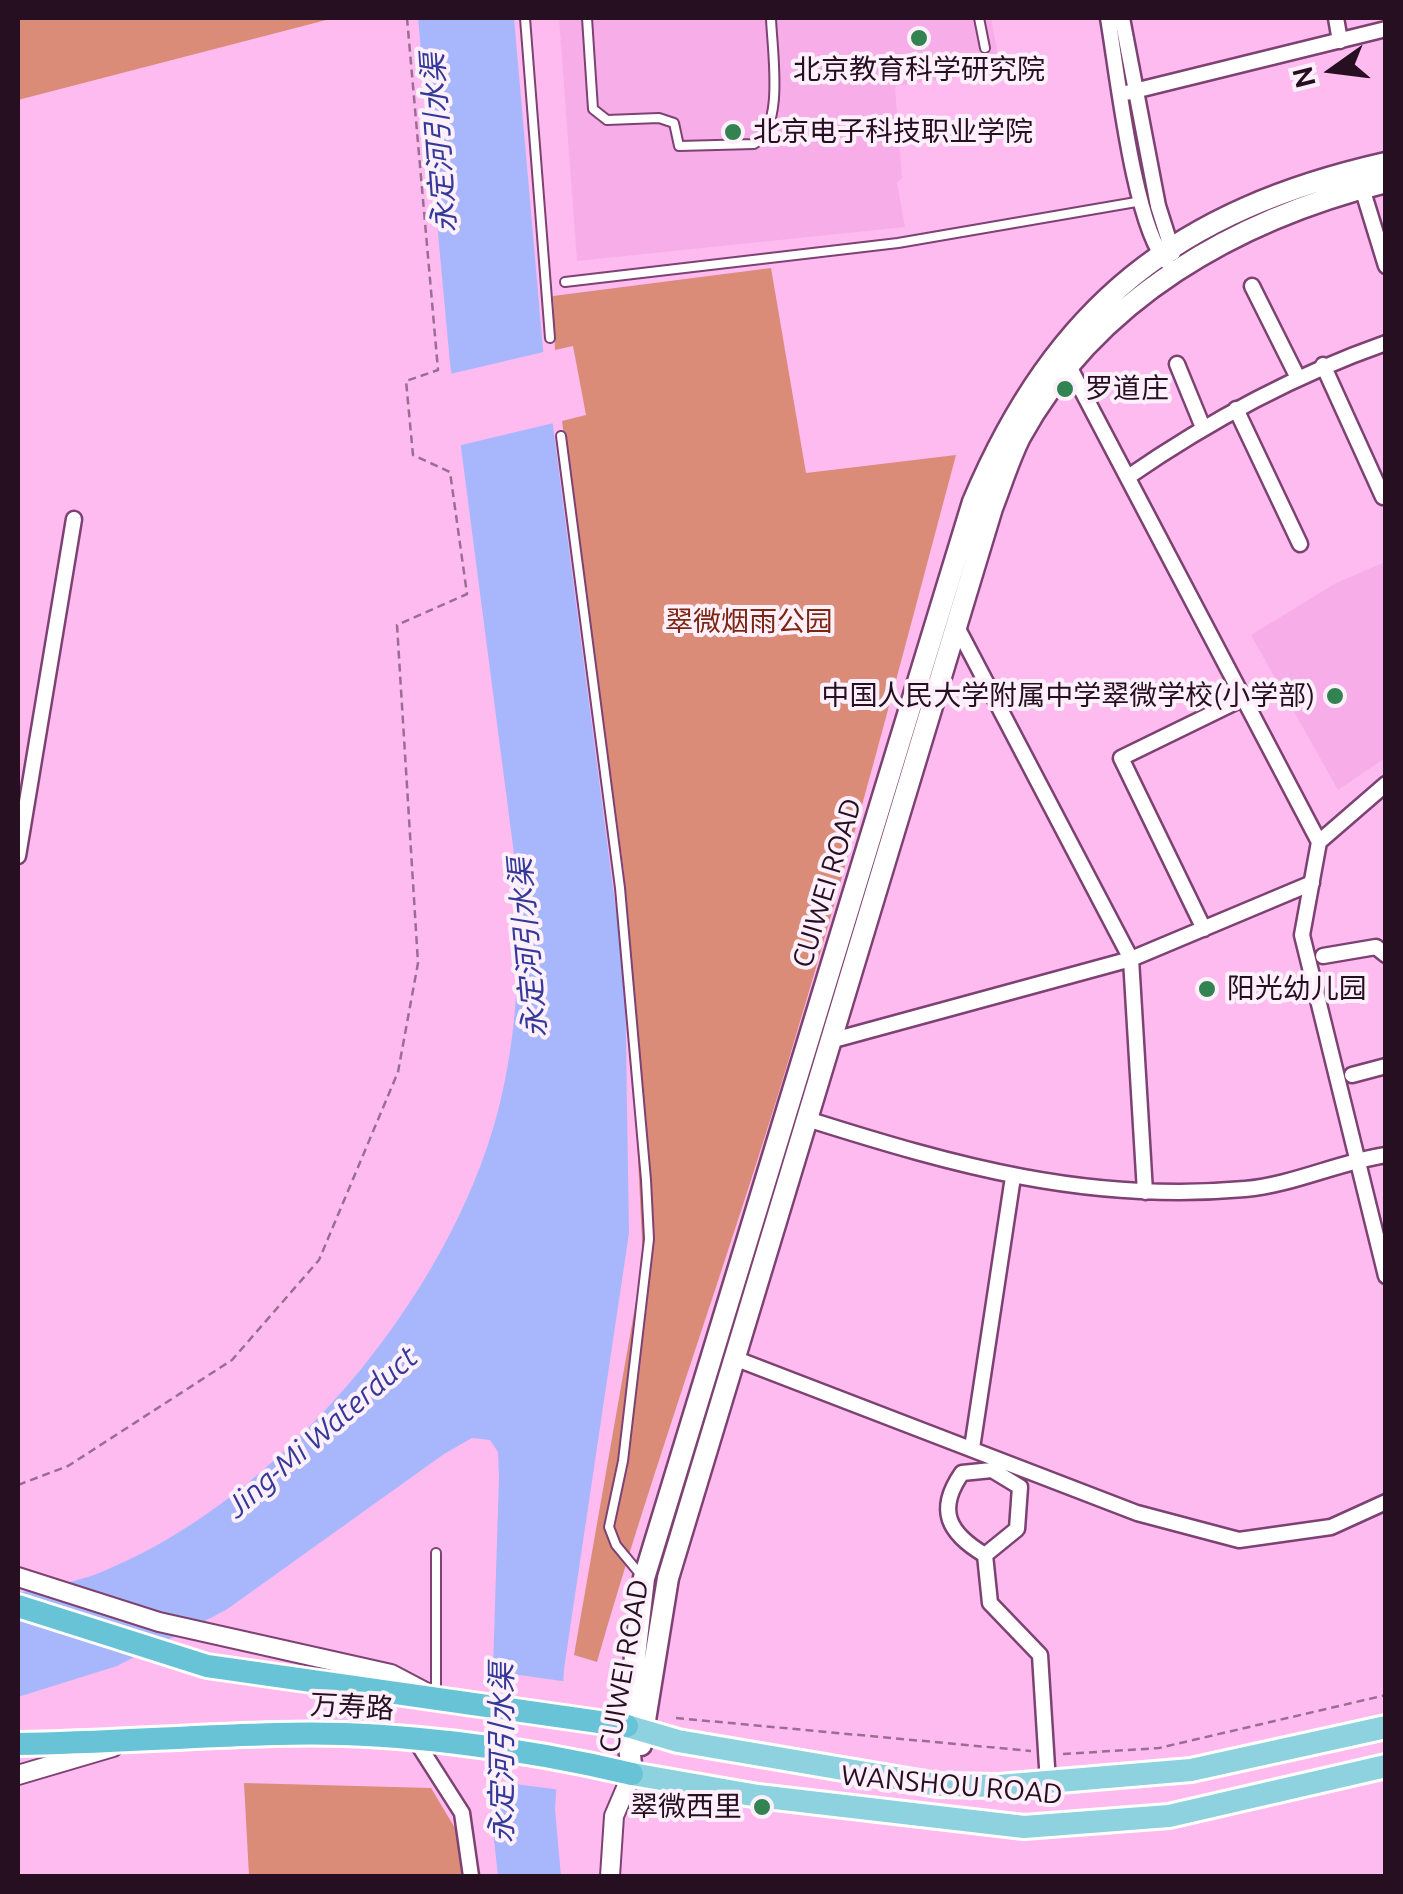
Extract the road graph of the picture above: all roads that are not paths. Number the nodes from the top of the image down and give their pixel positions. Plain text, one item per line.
1 (525, 18) edge
2 (588, 18) edge
3 (771, 18) edge
4 (979, 18) edge
5 (1108, 18) edge
6 (1122, 18) edge
7 (1336, 18) edge
8 (1386, 29) edge
9 (1340, 41) junction
10 (985, 48) dead end
11 (1138, 91) junction
12 (1122, 94) junction
13 (1386, 162) edge
14 (1386, 182) edge
15 (1362, 188) junction
16 (1142, 201) junction
17 (1169, 256) junction
18 (1386, 266) edge
19 (566, 282) dead end
20 (1252, 286) dead end
21 (550, 338) dead end
22 (1386, 343) edge
23 (1177, 364) dead end
24 (1323, 365) junction
25 (1070, 368) junction
26 (1298, 378) junction
27 (1236, 408) junction
28 (1202, 425) junction
29 (561, 436) dead end
30 (1128, 477) junction
31 (1383, 497) dead end
32 (74, 519) dead end
33 (1300, 544) dead end
34 (957, 626) junction
35 (1244, 698) junction
36 (1386, 784) edge
37 (1319, 842) junction
38 (18, 856) edge
39 (1312, 883) junction
40 (1204, 929) junction
41 (1322, 956) dead end
42 (1386, 956) edge
43 (1131, 959) junction
44 (830, 1041) junction
45 (1386, 1066) edge
46 (1352, 1074) dead end
47 (807, 1118) junction
48 (1386, 1155) edge
49 (1357, 1160) junction
50 (1013, 1177) junction
51 (1145, 1192) junction
52 (1386, 1276) edge
53 (734, 1358) junction
54 (972, 1448) junction
55 (1386, 1502) edge
56 (436, 1552) dead end
57 (985, 1555) junction
58 (18, 1577) edge
59 (644, 1578) junction
60 (18, 1606) edge
61 (436, 1698) junction
62 (579, 1716) joint
63 (1386, 1727) edge
64 (636, 1729) junction
65 (416, 1741) junction
66 (128, 1742) junction
67 (18, 1744) edge
68 (572, 1760) joint
69 (1386, 1766) edge
70 (632, 1774) junction
71 (18, 1775) edge
72 (1048, 1783) junction
73 (471, 1876) edge
74 (610, 1876) edge

1 - 21 lane
2 - 3 lane
4 - 10 lane
5 - 12 street
6 - 11 street
7 - 9 street
8 - 9 street
9 - 11 street
11 - 12 street
11 - 17 street
12 - 16 street
13 - 17 main road, CUIWEI ROAD
14 - 15 main road, CUIWEI ROAD
15 - 17 main road, CUIWEI ROAD
15 - 18 street
16 - 17 street
16 - 19 lane
17 - 25 main road, CUIWEI ROAD
17 - 59 main road, CUIWEI ROAD
20 - 26 street
22 - 24 street
23 - 28 street
24 - 26 street
24 - 31 street
25 - 30 street
25 - 34 main road, CUIWEI ROAD
26 - 27 street
27 - 28 street
27 - 33 street
28 - 30 street
29 - 59 lane
30 - 35 street
32 - 38 street
34 - 43 street
34 - 44 main road, CUIWEI ROAD
35 - 37 street
35 - 40 street
36 - 37 street
37 - 39 street
39 - 40 street
39 - 49 street
40 - 43 street
41 - 42 street
43 - 44 street
43 - 51 street
44 - 47 main road, CUIWEI ROAD
45 - 46 street
47 - 50 street
47 - 53 main road, CUIWEI ROAD
48 - 49 street
49 - 51 street
49 - 52 street
50 - 51 street
50 - 54 street
53 - 54 street
53 - 64 main road, CUIWEI ROAD
54 - 55 street
56 - 61 lane
57 - 57 street
57 - 72 street
58 - 61 street, 万寿路
59 - 64 main road, CUIWEI ROAD
60 - 61 highway, 万寿路
61 - 62 highway, 万寿路
62 - 64 highway, WANSHOU ROAD
63 - 72 main road, WANSHOU ROAD
64 - 70 main road, CUIWEI ROAD
64 - 72 main road, WANSHOU ROAD
65 - 66 highway, 万寿路
65 - 68 highway, 万寿路
65 - 73 street
66 - 67 highway, 万寿路
66 - 71 street, 万寿路
68 - 70 highway, WANSHOU ROAD
69 - 70 main road, WANSHOU ROAD
70 - 74 street

